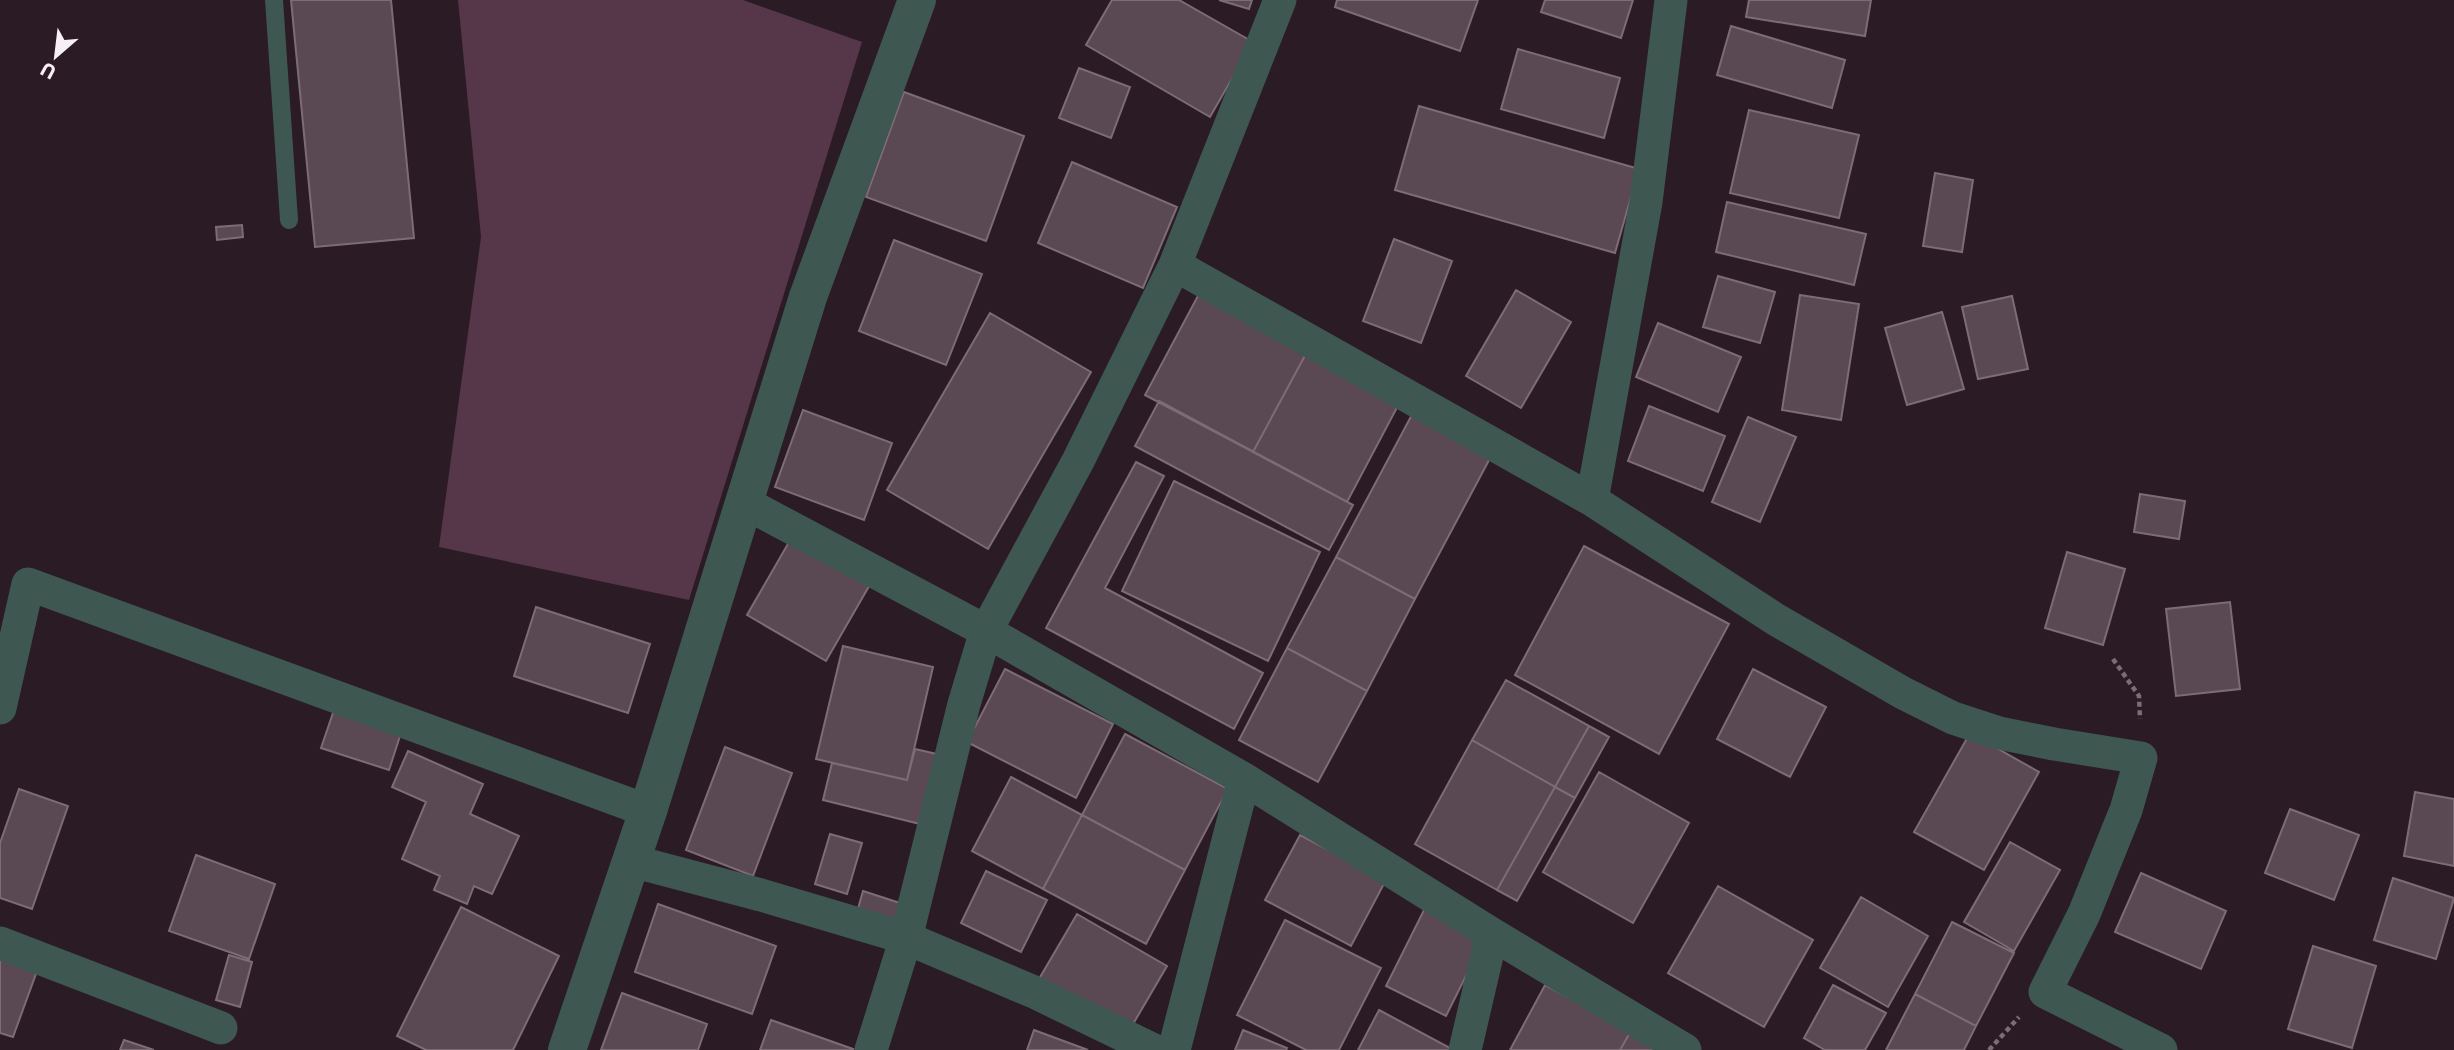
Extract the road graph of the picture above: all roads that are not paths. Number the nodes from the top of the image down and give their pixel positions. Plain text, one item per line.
1 (274, 0) edge
2 (917, 0) edge
3 (1280, 0) edge
4 (1671, 0) edge
5 (289, 220) dead end
6 (1175, 265) junction
7 (1592, 500) junction
8 (744, 503) junction
9 (986, 631) junction
10 (0, 708) edge
11 (1244, 779) junction
12 (648, 811) junction
13 (632, 861) junction
14 (1492, 934) junction
15 (905, 938) junction
16 (0, 943) edge
17 (221, 1028) dead end
18 (567, 1050) edge
19 (871, 1050) edge
20 (1154, 1050) edge
21 (1174, 1050) edge
22 (1465, 1050) edge
23 (1685, 1050) edge
24 (2161, 1050) edge

1 - 5 lane
2 - 8 street
3 - 6 street
4 - 7 street
6 - 7 street
6 - 9 street
7 - 24 street
8 - 9 street
8 - 12 street
9 - 11 street
9 - 15 street
10 - 12 street
11 - 14 street
11 - 21 street
12 - 13 street
13 - 15 street
13 - 18 street
14 - 22 street
14 - 23 street
15 - 19 street
15 - 20 street
16 - 17 street

